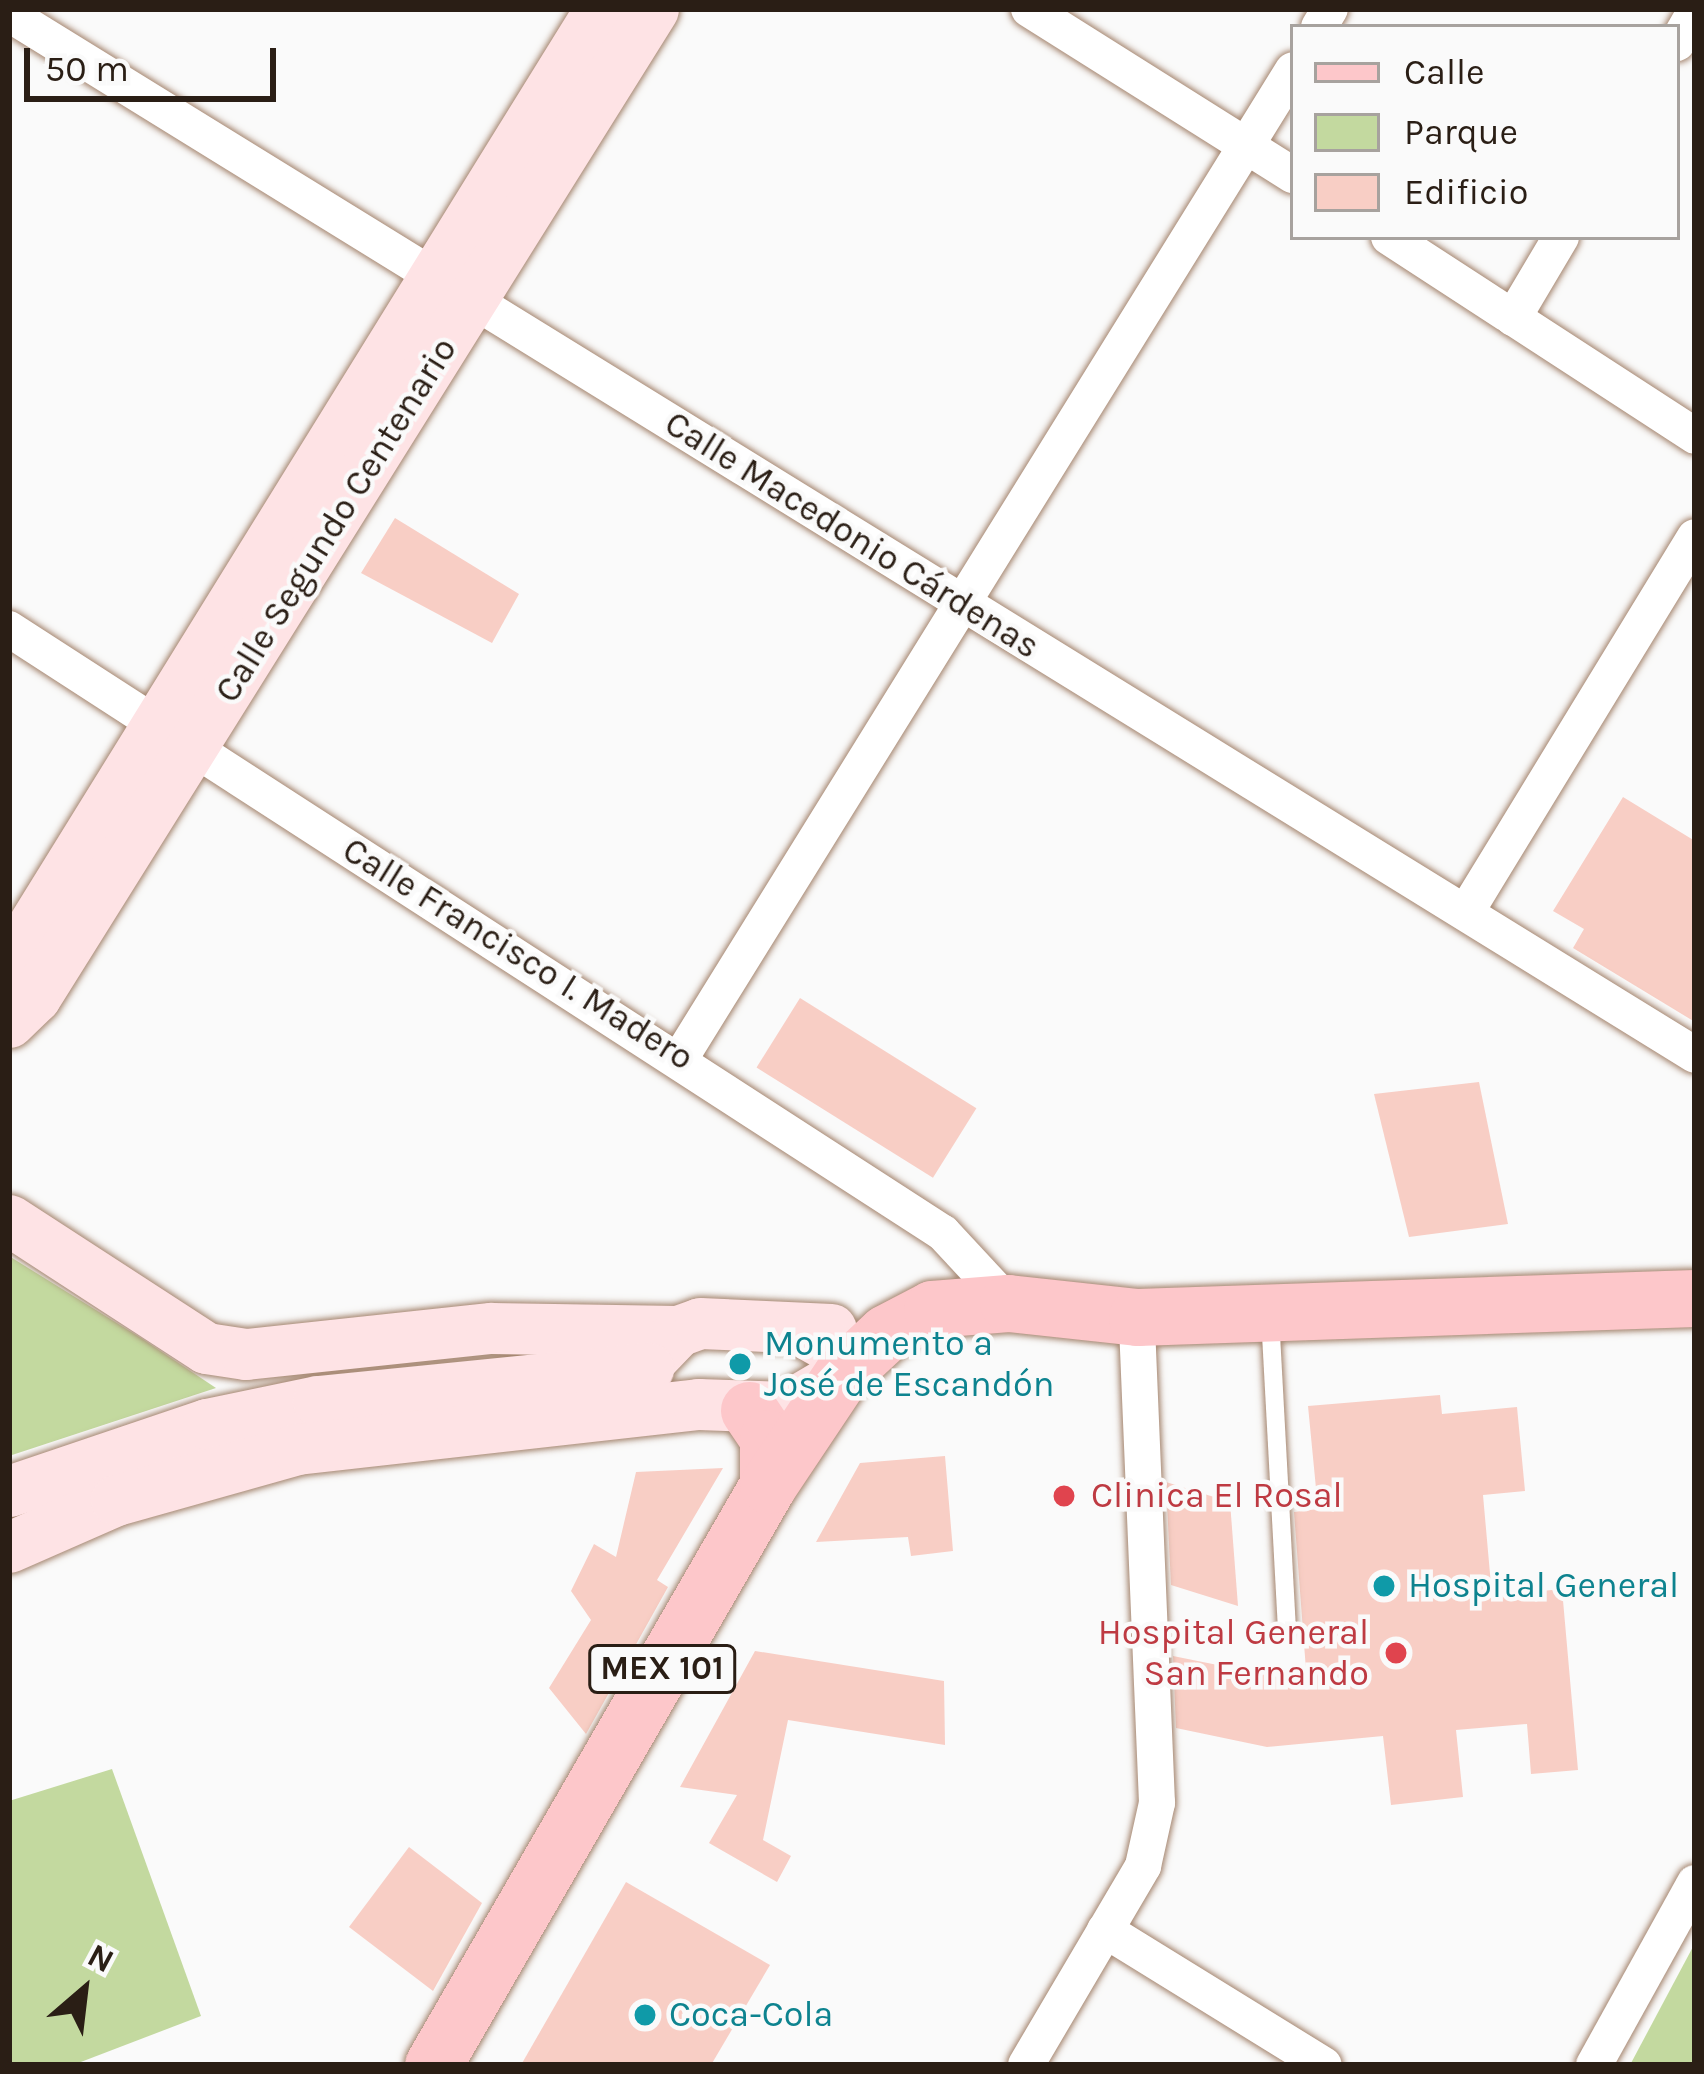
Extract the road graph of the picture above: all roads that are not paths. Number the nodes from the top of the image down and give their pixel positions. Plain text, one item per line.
1 (600, 9) edge
2 (653, 9) edge
3 (1029, 9) edge
4 (9, 14) edge
5 (1290, 75) edge
6 (1247, 145) junction
7 (1290, 173) edge
8 (1394, 240) edge
9 (1559, 240) edge
10 (459, 285) junction
11 (1513, 318) junction
12 (1695, 436) edge
13 (1695, 537) edge
14 (962, 607) junction
15 (9, 629) edge
16 (174, 736) junction
17 (1466, 912) junction
18 (9, 964) edge
19 (9, 1022) edge
20 (1695, 1055) edge
21 (681, 1057) junction
22 (9, 1220) edge
23 (1695, 1298) edge
24 (1008, 1303) junction
25 (932, 1309) junction
26 (1270, 1311) junction
27 (1137, 1317) junction
28 (798, 1329) junction
29 (663, 1350) junction
30 (842, 1374) junction
31 (723, 1407) junction
32 (767, 1485) junction
33 (9, 1491) edge
34 (11, 1542) edge
35 (1287, 1628) dead end
36 (1695, 1883) edge
37 (1105, 1930) junction
38 (438, 2063) edge
39 (1026, 2065) edge
40 (1324, 2065) edge
41 (1594, 2065) edge

1 - 10 street, Calle Segundo Centenario
2 - 10 street, Calle Segundo Centenario
3 - 6 street
4 - 10 street, Calle Macedonio Cárdenas
5 - 6 street
6 - 7 street
6 - 14 street
8 - 11 street
9 - 11 street
10 - 14 street, Calle Macedonio Cárdenas
10 - 16 street, Calle Segundo Centenario
11 - 12 street
13 - 17 street
14 - 17 street, Calle Macedonio Cárdenas
14 - 21 street
15 - 16 street, Calle Francisco I. Madero
16 - 18 street, Calle Segundo Centenario
16 - 19 street, Calle Segundo Centenario
16 - 21 street, Calle Francisco I. Madero
17 - 20 street, Calle Macedonio Cárdenas
21 - 24 street, Calle Francisco I. Madero
22 - 29 street
23 - 26 main road, MEX 101
24 - 25 main road, MEX 101
24 - 27 main road, MEX 101
25 - 28 street
25 - 30 main road, MEX 101
26 - 27 main road, MEX 101
26 - 35 lane
27 - 37 street
28 - 29 street
28 - 30 street
29 - 31 street
29 - 33 street
30 - 31 street
30 - 32 main road, MEX 101
31 - 32 main road
31 - 34 street
32 - 38 main road, MEX 101
36 - 41 street
37 - 39 street
37 - 40 street

